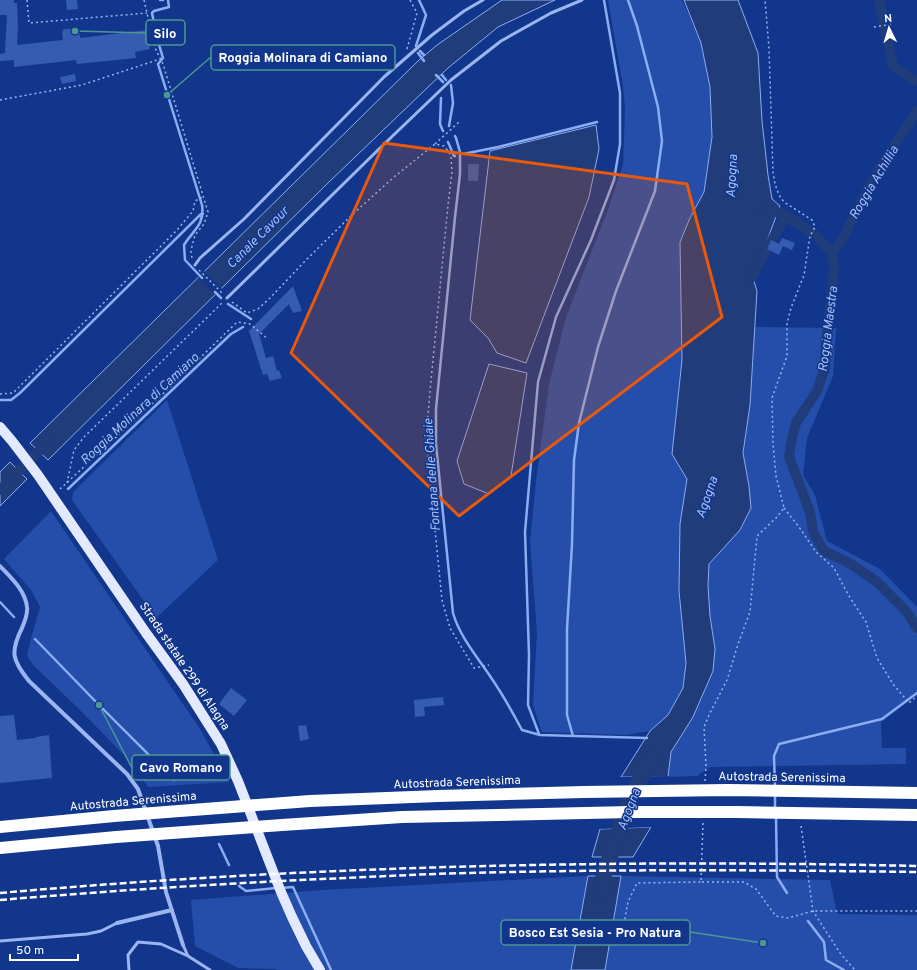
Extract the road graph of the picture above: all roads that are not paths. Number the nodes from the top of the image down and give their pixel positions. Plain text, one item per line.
1 (483, 0) edge
2 (582, 0) edge
3 (195, 265) road end
4 (228, 298) road end
5 (0, 427) edge
6 (0, 433) edge
7 (12, 440) junction
8 (0, 566) edge
9 (917, 793) edge
10 (917, 815) edge
11 (0, 827) edge
12 (0, 848) edge
13 (172, 910) junction
14 (116, 923) joint
15 (0, 941) edge
16 (182, 946) joint
17 (188, 956) junction
18 (130, 970) edge
19 (210, 970) edge
20 (320, 970) edge

1 - 3 lane
2 - 4 lane
5 - 7 main road, Strada statale 299 di Alagna
6 - 7 main road, Strada statale 299 di Alagna
7 - 20 main road, Strada statale 299 di Alagna
8 - 13 street
9 - 11 highway, Autostrada Serenissima
10 - 12 highway
13 - 14 street
13 - 16 street
14 - 15 lane
16 - 17 lane
17 - 18 lane
17 - 19 lane

